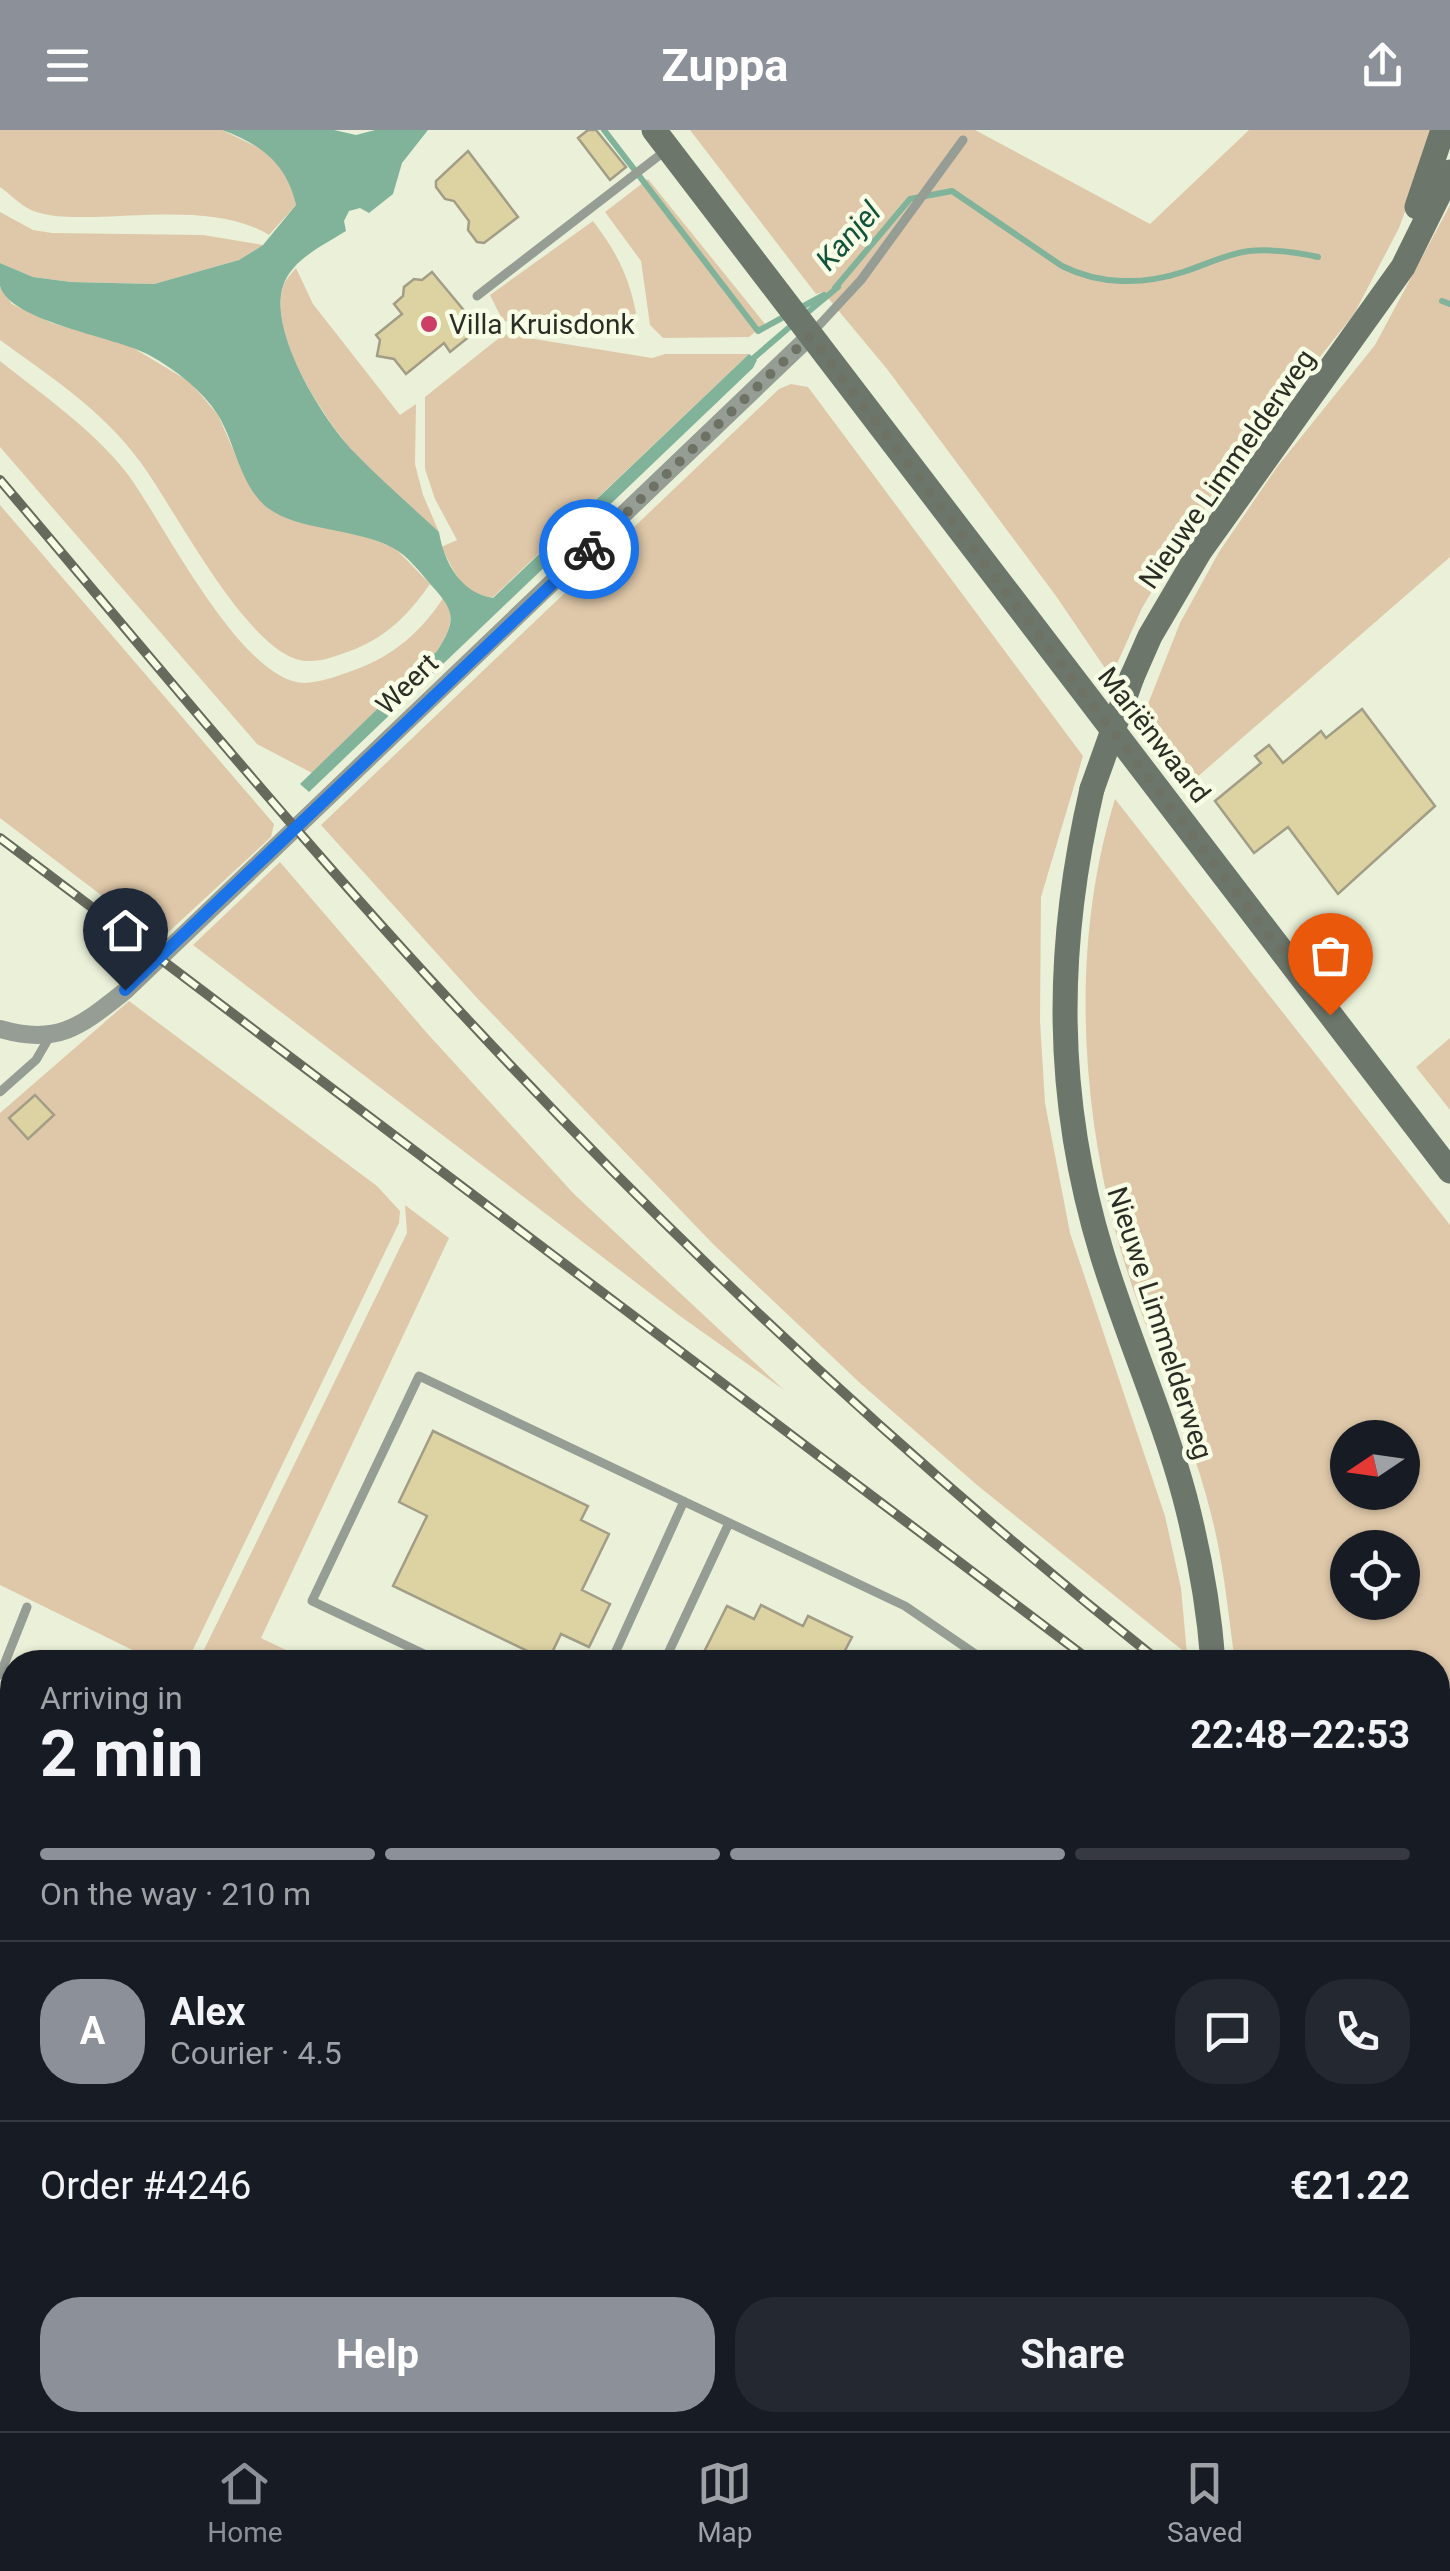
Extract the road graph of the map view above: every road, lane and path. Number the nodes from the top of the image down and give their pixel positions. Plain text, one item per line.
1 (1443, 130) edge
2 (661, 140) edge
3 (963, 140) dead end
4 (1450, 172) edge
5 (477, 296) dead end
6 (1377, 304) junction
7 (817, 327) junction
8 (0, 1029) edge
9 (50, 1036) junction
10 (0, 1092) edge
11 (1450, 1171) edge
12 (684, 1502) junction
13 (729, 1523) junction
14 (27, 1606) dead end
15 (10, 1650) edge
16 (416, 1650) edge
17 (616, 1650) edge
18 (670, 1650) edge
19 (970, 1650) edge
20 (1212, 1650) edge

1 - 6 street, Nieuwe Limmelderweg
2 - 5 lane
2 - 7 street, Mariënwaard
3 - 7 lane
4 - 6 street, Nieuwe Limmelderweg
6 - 20 street, Nieuwe Limmelderweg, bridge
7 - 9 street, Weert
7 - 11 street, Mariënwaard
8 - 9 street
9 - 10 lane
12 - 13 lane
12 - 16 lane
12 - 17 lane
13 - 18 lane
13 - 19 lane
14 - 15 lane

